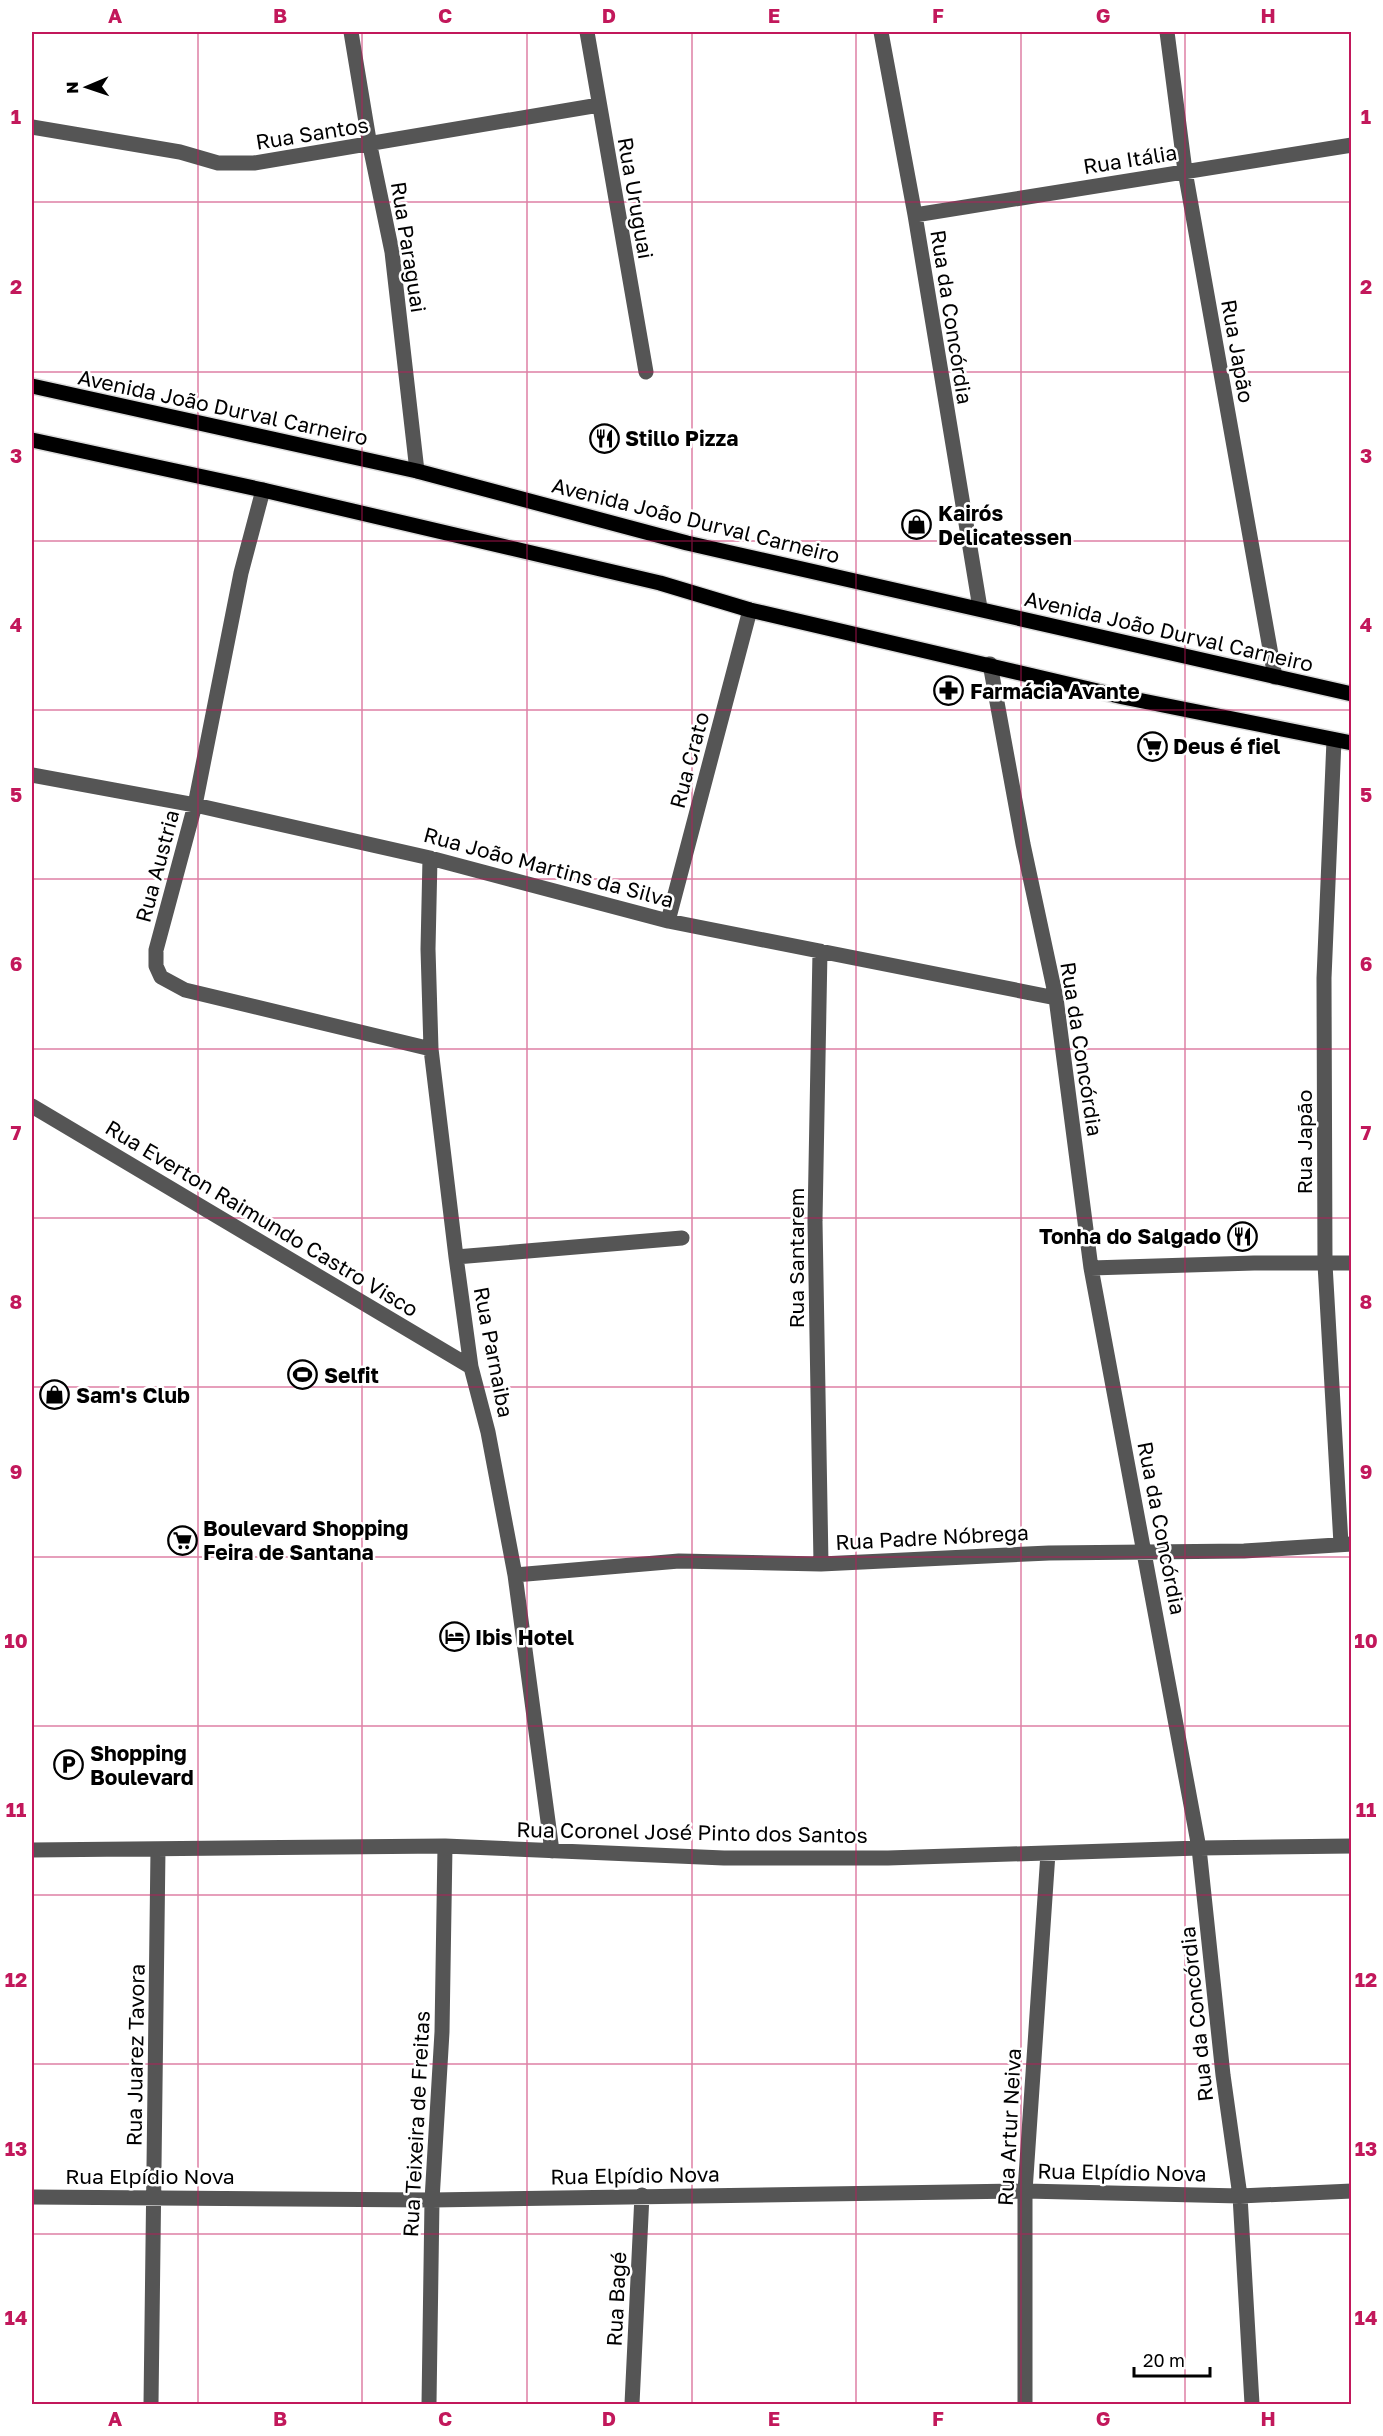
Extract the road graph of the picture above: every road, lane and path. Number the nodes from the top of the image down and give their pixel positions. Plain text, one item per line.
1 (351, 32) edge
2 (587, 32) edge
3 (881, 32) edge
4 (1167, 32) edge
5 (598, 105) junction
6 (32, 127) edge
7 (1352, 145) edge
8 (370, 146) junction
9 (1185, 171) junction
10 (915, 215) junction
11 (646, 372) dead end
12 (32, 386) edge
13 (32, 440) edge
14 (417, 471) junction
15 (263, 490) junction
16 (980, 608) junction
17 (750, 610) junction
18 (990, 664) junction
19 (1275, 677) junction
20 (1352, 694) edge
21 (1334, 740) junction
22 (1352, 744) edge
23 (32, 775) edge
24 (195, 805) junction
25 (430, 858) junction
26 (668, 921) junction
27 (820, 951) junction
28 (1056, 998) junction
29 (431, 1048) junction
30 (32, 1106) edge
31 (682, 1238) dead end
32 (456, 1257) junction
33 (1352, 1263) edge
34 (1325, 1264) junction
35 (1091, 1268) junction
36 (471, 1367) junction
37 (1346, 1544) edge
38 (1145, 1550) junction
39 (821, 1564) junction
40 (515, 1575) junction
41 (445, 1846) junction
42 (1352, 1846) edge
43 (1199, 1848) junction
44 (158, 1849) junction
45 (32, 1850) edge
46 (552, 1851) junction
47 (1048, 1852) junction
48 (1025, 2191) junction
49 (1352, 2191) edge
50 (642, 2195) junction
51 (154, 2196) junction
52 (1240, 2196) junction
53 (32, 2197) edge
54 (432, 2200) junction
55 (152, 2404) edge
56 (429, 2404) edge
57 (632, 2404) edge
58 (1025, 2404) edge
59 (1252, 2404) edge

1 - 8 street, Rua Paraguai
2 - 5 street, Rua Uruguai
3 - 10 street, Rua da Concórdia
4 - 9 street, Rua Japão
5 - 8 street, Rua Santos
5 - 11 street, Rua Uruguai
6 - 8 street, Rua Santos
7 - 9 street, Rua Itália
8 - 14 street, Rua Paraguai
9 - 10 street, Rua Itália
9 - 19 street, Rua Japão
10 - 16 street, Rua da Concórdia
12 - 14 main road, Avenida João Durval Carneiro
13 - 15 main road
14 - 16 main road, Avenida João Durval Carneiro
15 - 17 main road
15 - 24 street, Rua Austria
16 - 19 main road, Avenida João Durval Carneiro
17 - 18 main road
17 - 26 street, Rua Crato
18 - 21 main road
18 - 28 street, Rua da Concórdia
19 - 20 main road, Avenida João Durval Carneiro
21 - 22 main road
21 - 34 street, Rua Japão
23 - 24 street, Rua João Martins da Silva
24 - 25 street, Rua João Martins da Silva
24 - 29 street, Rua Austria
25 - 26 street, Rua João Martins da Silva
25 - 29 street, Rua Parnaiba
26 - 27 street, Rua João Martins da Silva
27 - 28 street, Rua João Martins da Silva
27 - 39 street, Rua Santarem
28 - 35 street, Rua da Concórdia
29 - 32 street, Rua Parnaiba
30 - 36 street, Rua Everton Raimundo Castro Visco
31 - 32 street
32 - 36 street, Rua Parnaiba
33 - 34 street
34 - 35 street
34 - 37 street, Rua Japão
35 - 38 street, Rua da Concórdia
36 - 40 street, Rua Parnaiba
37 - 38 street, Rua Padre Nóbrega
38 - 39 street, Rua Padre Nóbrega
38 - 43 street, Rua da Concórdia
39 - 40 street, Rua Padre Nóbrega
40 - 46 street, Rua Parnaiba
41 - 44 street, Rua Coronel José Pinto dos Santos
41 - 46 street, Rua Coronel José Pinto dos Santos
41 - 54 street, Rua Teixeira de Freitas
42 - 43 street, Rua Coronel José Pinto dos Santos
43 - 47 street, Rua Coronel José Pinto dos Santos
43 - 52 street, Rua da Concórdia
44 - 45 street, Rua Coronel José Pinto dos Santos
44 - 51 street, Rua Juarez Tavora
46 - 47 street, Rua Coronel José Pinto dos Santos
47 - 48 street, Rua Artur Neiva
48 - 50 street, Rua Elpídio Nova
48 - 52 street, Rua Elpídio Nova
48 - 58 street, Rua Artur Neiva
49 - 52 street, Rua Elpídio Nova
50 - 54 street, Rua Elpídio Nova
50 - 57 street, Rua Bagé
51 - 53 street, Rua Elpídio Nova
51 - 54 street, Rua Elpídio Nova
51 - 55 street, Rua Juarez Tavora
52 - 59 street, Rua da Concórdia
54 - 56 street, Rua Teixeira de Freitas

